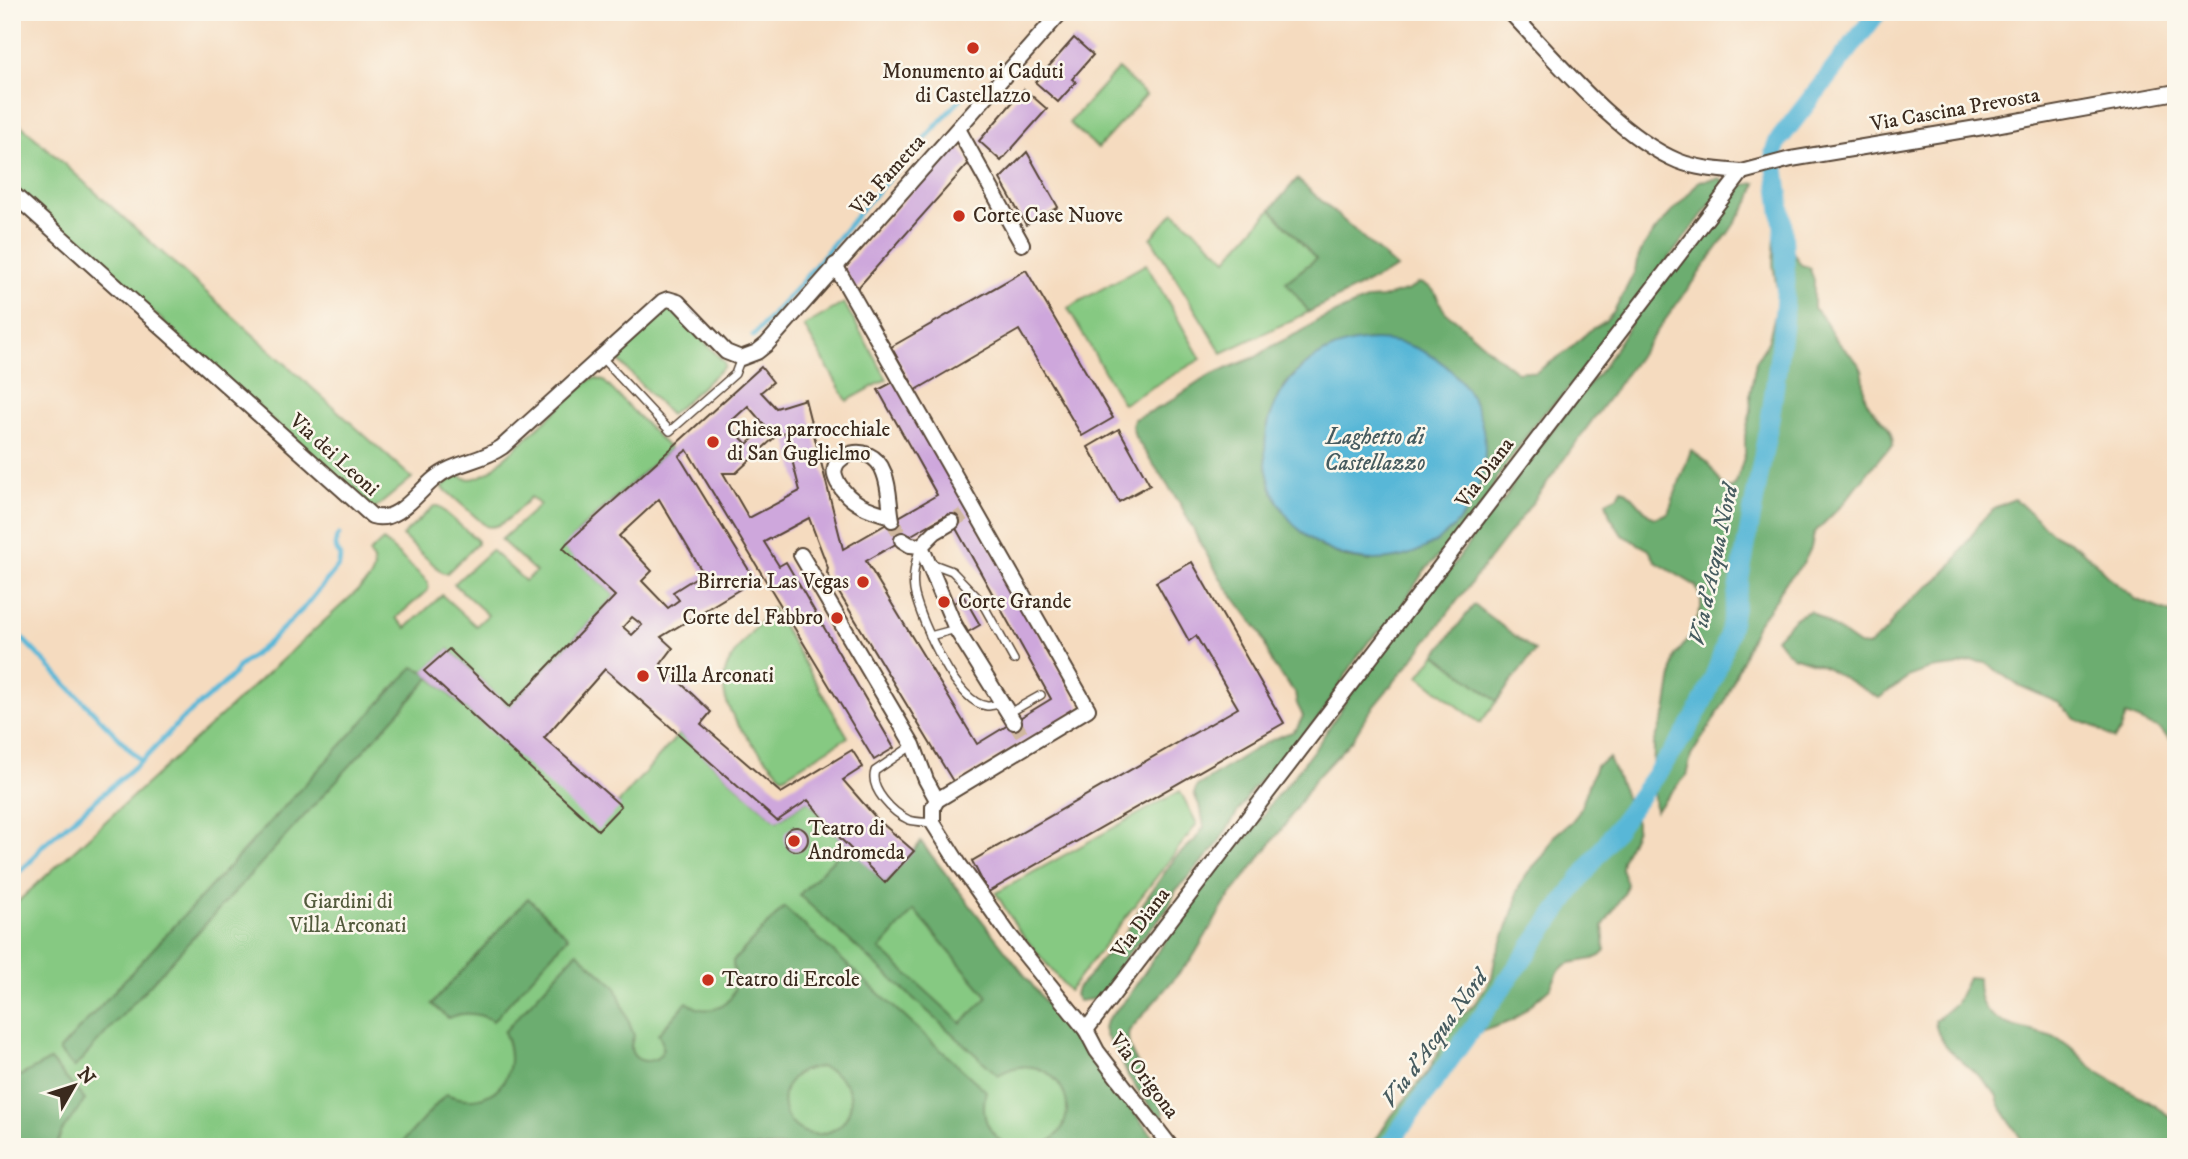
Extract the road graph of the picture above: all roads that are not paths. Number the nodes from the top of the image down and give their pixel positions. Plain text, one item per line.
1 (1061, 12) edge
2 (1510, 12) edge
3 (2176, 92) edge
4 (958, 130) junction
5 (1742, 172) junction
6 (12, 192) edge
7 (1022, 244) dead end
8 (835, 265) junction
9 (601, 357) junction
10 (741, 358) junction
11 (892, 518) joint
12 (952, 522) tunnel mouth
13 (902, 540) dead end
14 (920, 546) junction
15 (801, 555) dead end
16 (928, 562) junction
17 (956, 629) junction
18 (930, 636) junction
19 (1014, 660) dead end
20 (1041, 695) dead end
21 (1009, 712) junction
22 (913, 745) junction
23 (937, 800) junction
24 (933, 823) junction
25 (1086, 1031) junction
26 (1171, 1147) edge

1 - 4 street, Via Fametta
2 - 5 street
3 - 5 street, Via Cascina Prevosta
4 - 7 street
4 - 8 street, Via Fametta
5 - 25 street, Via Diana
6 - 9 street, Via dei Leoni
8 - 10 street, Via Fametta
8 - 23 street
9 - 10 street, Via dei Leoni
9 - 10 lane
11 - 11 street
12 - 14 street
13 - 14 street
14 - 16 street
14 - 18 lane
15 - 22 street
16 - 17 street
16 - 19 lane
17 - 18 lane
17 - 21 street
18 - 21 lane
20 - 21 lane
22 - 23 street
22 - 24 lane
23 - 24 street
24 - 25 street, Via Origona
25 - 26 street, Via Origona

